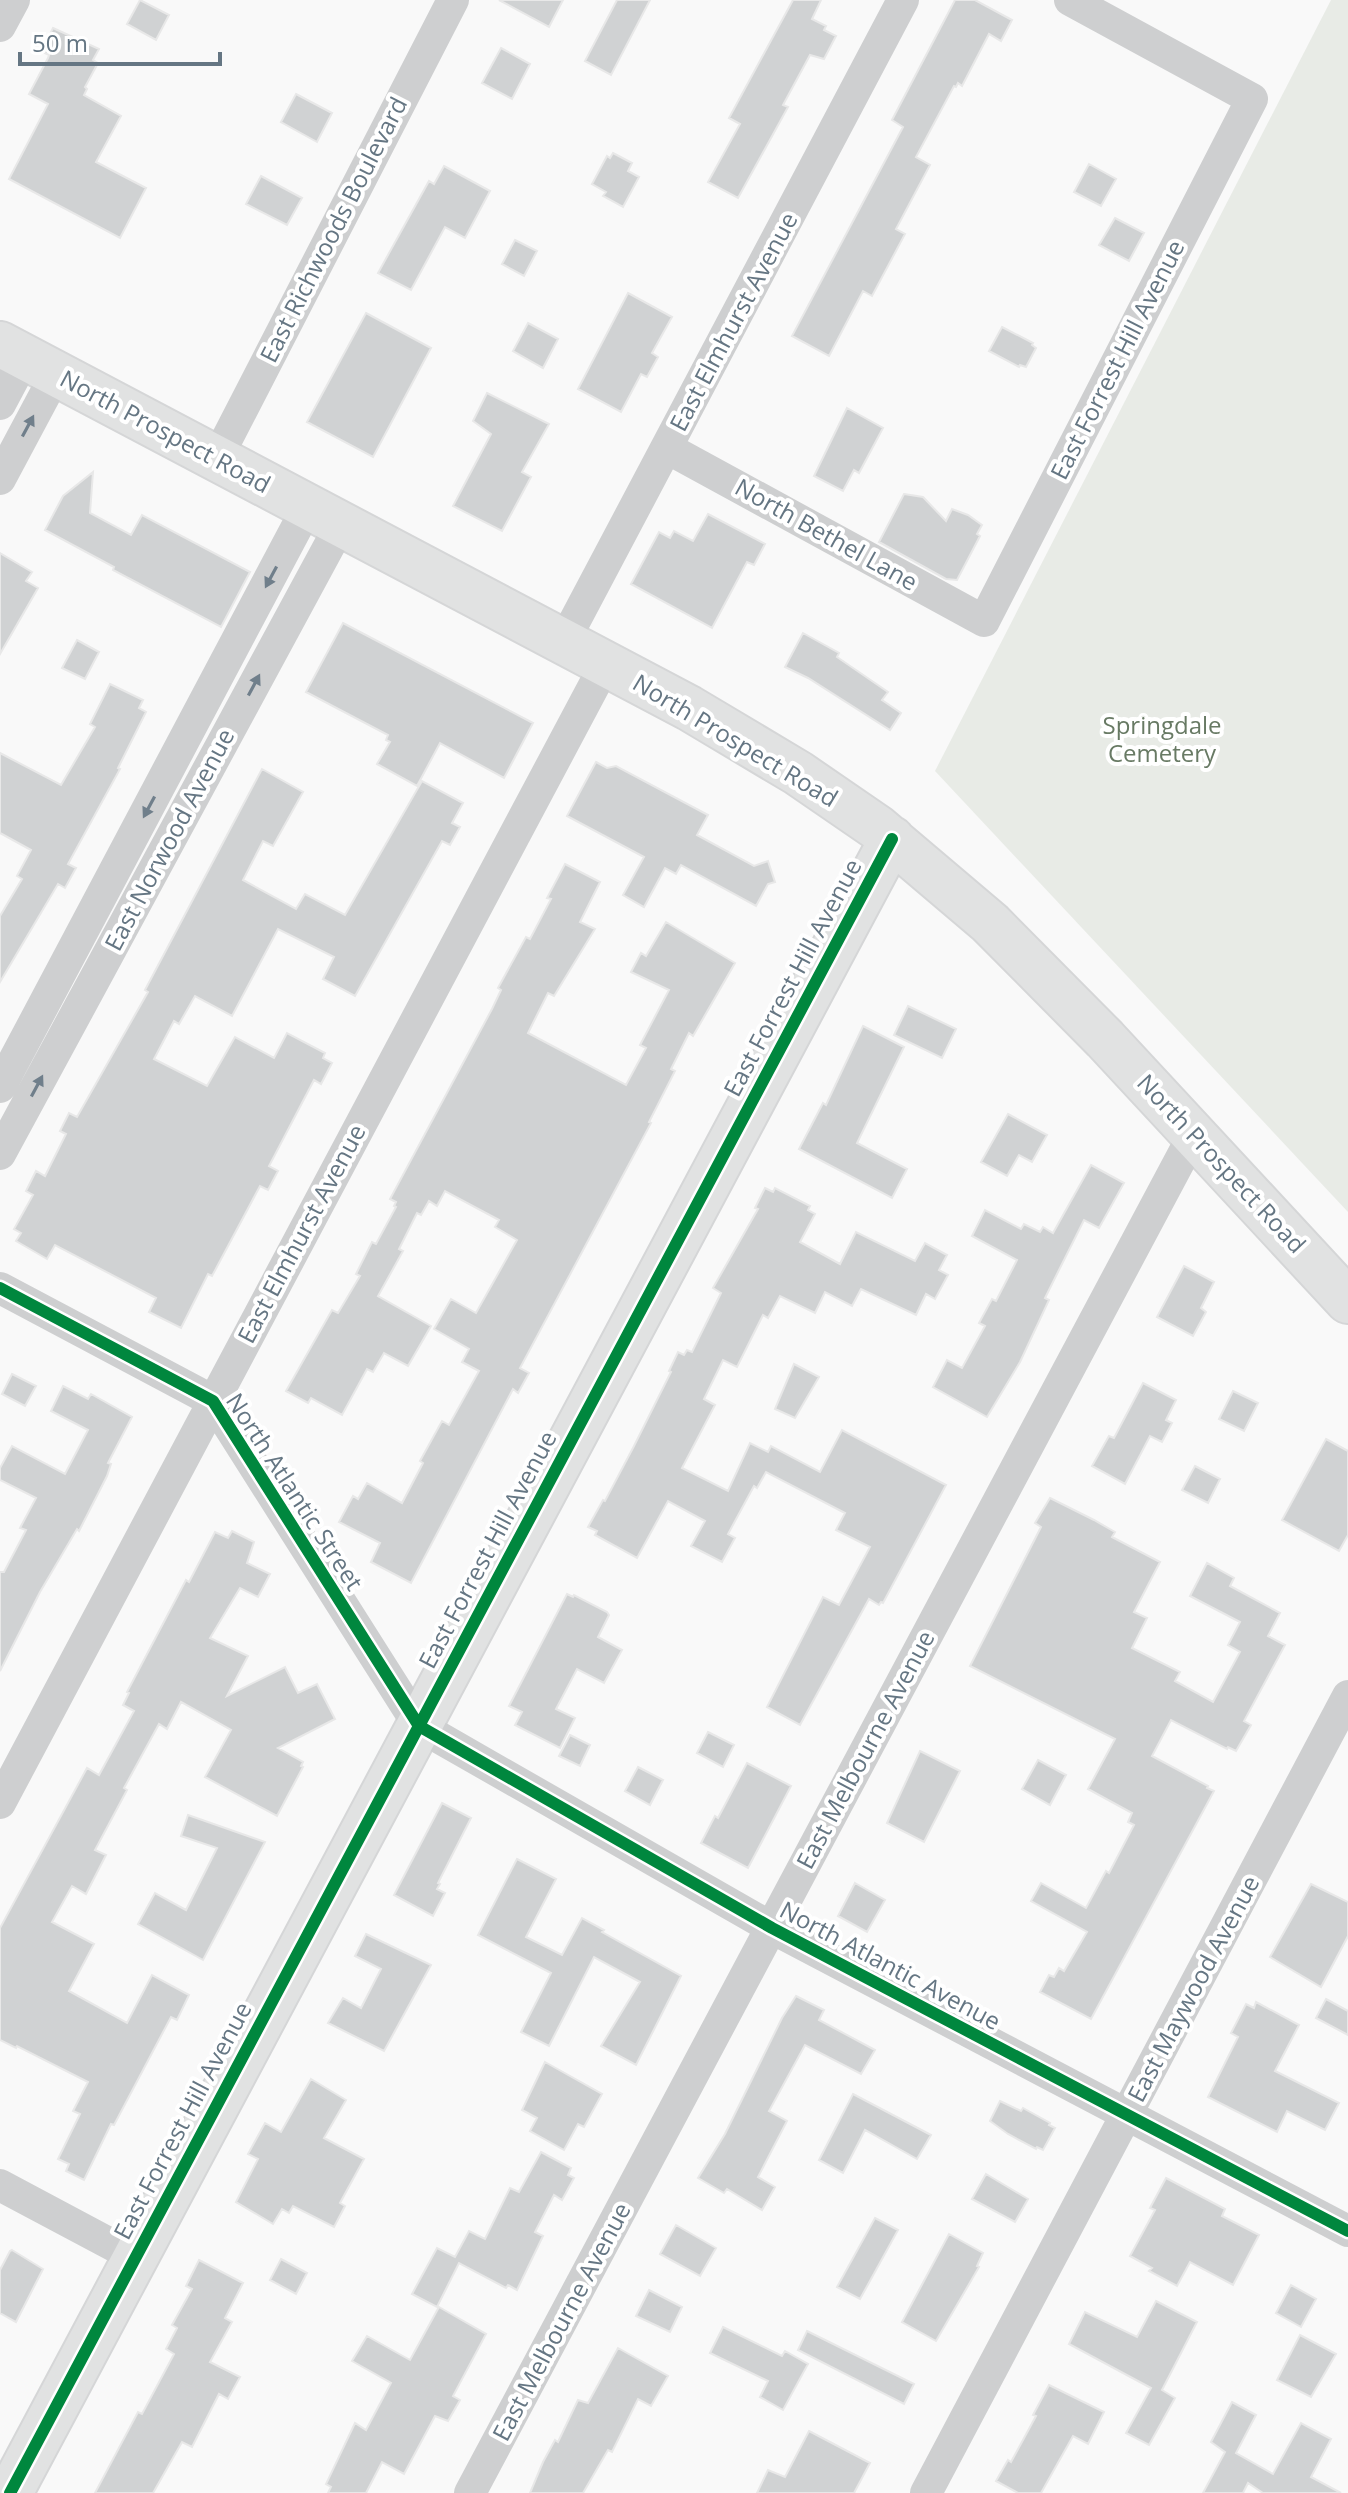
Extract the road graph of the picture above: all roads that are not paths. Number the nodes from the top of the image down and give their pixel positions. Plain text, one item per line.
1 (14, 0) edge
2 (453, 0) edge
3 (903, 0) edge
4 (1070, 0) edge
5 (0, 26) edge
6 (27, 358) edge
7 (0, 404) edge
8 (667, 448) junction
9 (216, 460) junction
10 (0, 479) edge
11 (324, 517) junction
12 (984, 621) joint
13 (563, 643) junction
14 (605, 665) junction
15 (892, 839) junction
16 (0, 1087) edge
17 (1194, 1134) junction
18 (0, 1154) edge
19 (0, 1288) edge
20 (1348, 1301) edge
21 (213, 1401) junction
22 (1348, 1696) edge
23 (419, 1726) junction
24 (0, 1803) edge
25 (772, 1928) junction
26 (1127, 2116) junction
27 (0, 2185) edge
28 (1348, 2231) edge
29 (135, 2257) junction
30 (10, 2493) edge
31 (470, 2493) edge
32 (926, 2493) edge

1 - 5 street
2 - 9 street, East Richwoods Boulevard
3 - 8 street, East Elmhurst Avenue
4 - 12 street, East Forrest Hill Avenue
6 - 7 street
6 - 9 main road, North Prospect Road
10 -> 6 street
8 - 12 street, North Bethel Lane
8 - 13 street, East Elmhurst Avenue
9 - 11 main road, North Prospect Road
11 - 13 main road, North Prospect Road
11 -> 16 street, East Norwood Avenue
18 -> 11 street, East Norwood Avenue
13 - 14 main road, North Prospect Road
14 - 15 main road, North Prospect Road
14 - 21 street, East Elmhurst Avenue
15 - 17 main road, North Prospect Road
15 - 23 main road, East Forrest Hill Avenue
17 - 20 main road, North Prospect Road
17 - 25 street, East Melbourne Avenue
19 - 21 street, North Atlantic Street
21 - 23 street, North Atlantic Street
21 - 24 street, East Elmhurst Avenue
22 - 26 street, East Maywood Avenue
23 - 25 street, North Atlantic Avenue
23 - 29 main road, East Forrest Hill Avenue
25 - 26 street, North Atlantic Avenue
25 - 31 street, East Melbourne Avenue
26 - 28 street, North Atlantic Avenue
26 - 32 street, East Maywood Avenue
27 - 29 street
29 - 30 main road, East Forrest Hill Avenue

